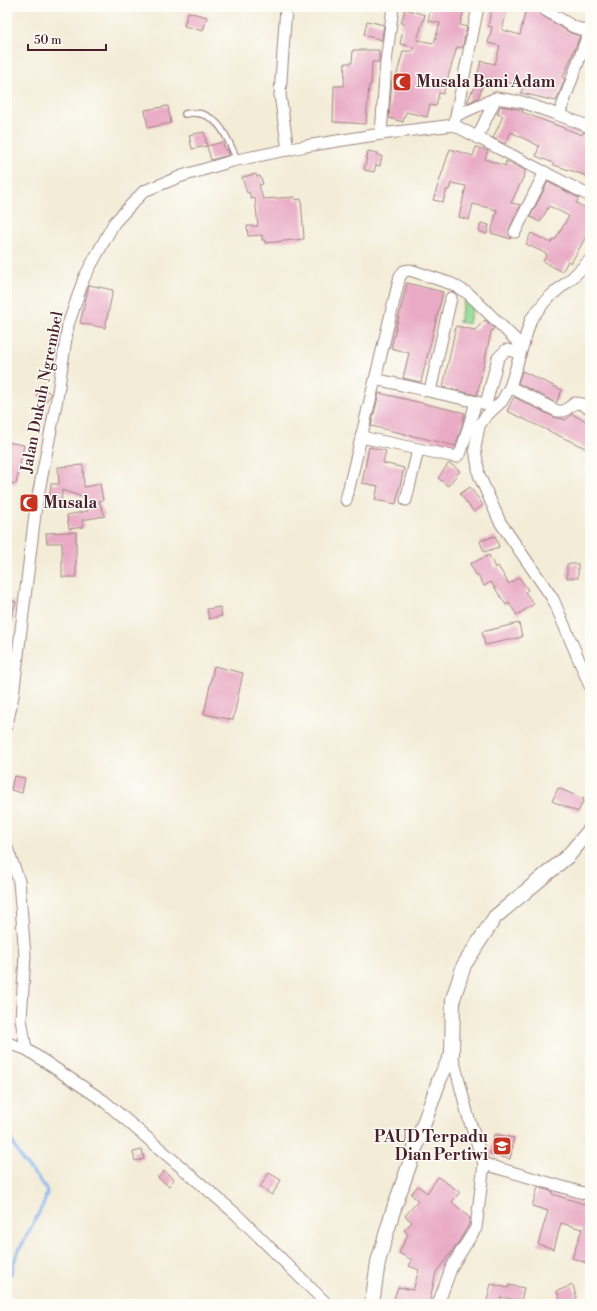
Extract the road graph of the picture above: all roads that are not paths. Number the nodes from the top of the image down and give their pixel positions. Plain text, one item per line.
1 (286, 7) edge
2 (393, 7) edge
3 (478, 7) edge
4 (540, 7) edge
5 (590, 31) edge
6 (496, 98) junction
7 (184, 114) dead end
8 (559, 115) junction
9 (456, 120) junction
10 (590, 127) edge
11 (382, 134) junction
12 (477, 138) junction
13 (288, 150) junction
14 (237, 160) junction
15 (545, 172) junction
16 (590, 196) edge
17 (515, 232) dead end
18 (590, 260) edge
19 (451, 298) dead end
20 (521, 349) junction
21 (375, 379) junction
22 (510, 387) junction
23 (430, 392) junction
24 (476, 402) junction
25 (590, 409) edge
26 (361, 437) junction
27 (418, 450) junction
28 (346, 500) dead end
29 (406, 500) dead end
30 (590, 686) edge
31 (7, 725) edge
32 (590, 830) edge
33 (7, 848) edge
34 (7, 1043) edge
35 (26, 1049) junction
36 (452, 1054) junction
37 (484, 1164) junction
38 (590, 1195) edge
39 (327, 1304) edge
40 (372, 1304) edge
41 (438, 1304) edge

1 - 13 street
2 - 11 street
3 - 9 street
4 - 5 street
5 - 8 street
6 - 8 street
6 - 9 street, Jalan Dukuh Ngrembel
6 - 12 street
7 - 14 lane
8 - 10 street
9 - 11 street, Jalan Dukuh Ngrembel
9 - 12 street
11 - 13 street, Jalan Dukuh Ngrembel
12 - 15 street
13 - 14 street, Jalan Dukuh Ngrembel
14 - 31 street, Jalan Dukuh Ngrembel
15 - 16 street
15 - 17 street
18 - 20 street
19 - 23 street
20 - 21 street
20 - 22 street
20 - 24 street
21 - 23 street
21 - 26 street
22 - 25 street
22 - 30 street
23 - 24 street
24 - 27 street
26 - 27 street
26 - 28 street
27 - 29 street
32 - 36 street
33 - 35 street
34 - 35 street
35 - 39 street
36 - 37 street
36 - 40 street
37 - 38 street
37 - 41 street

